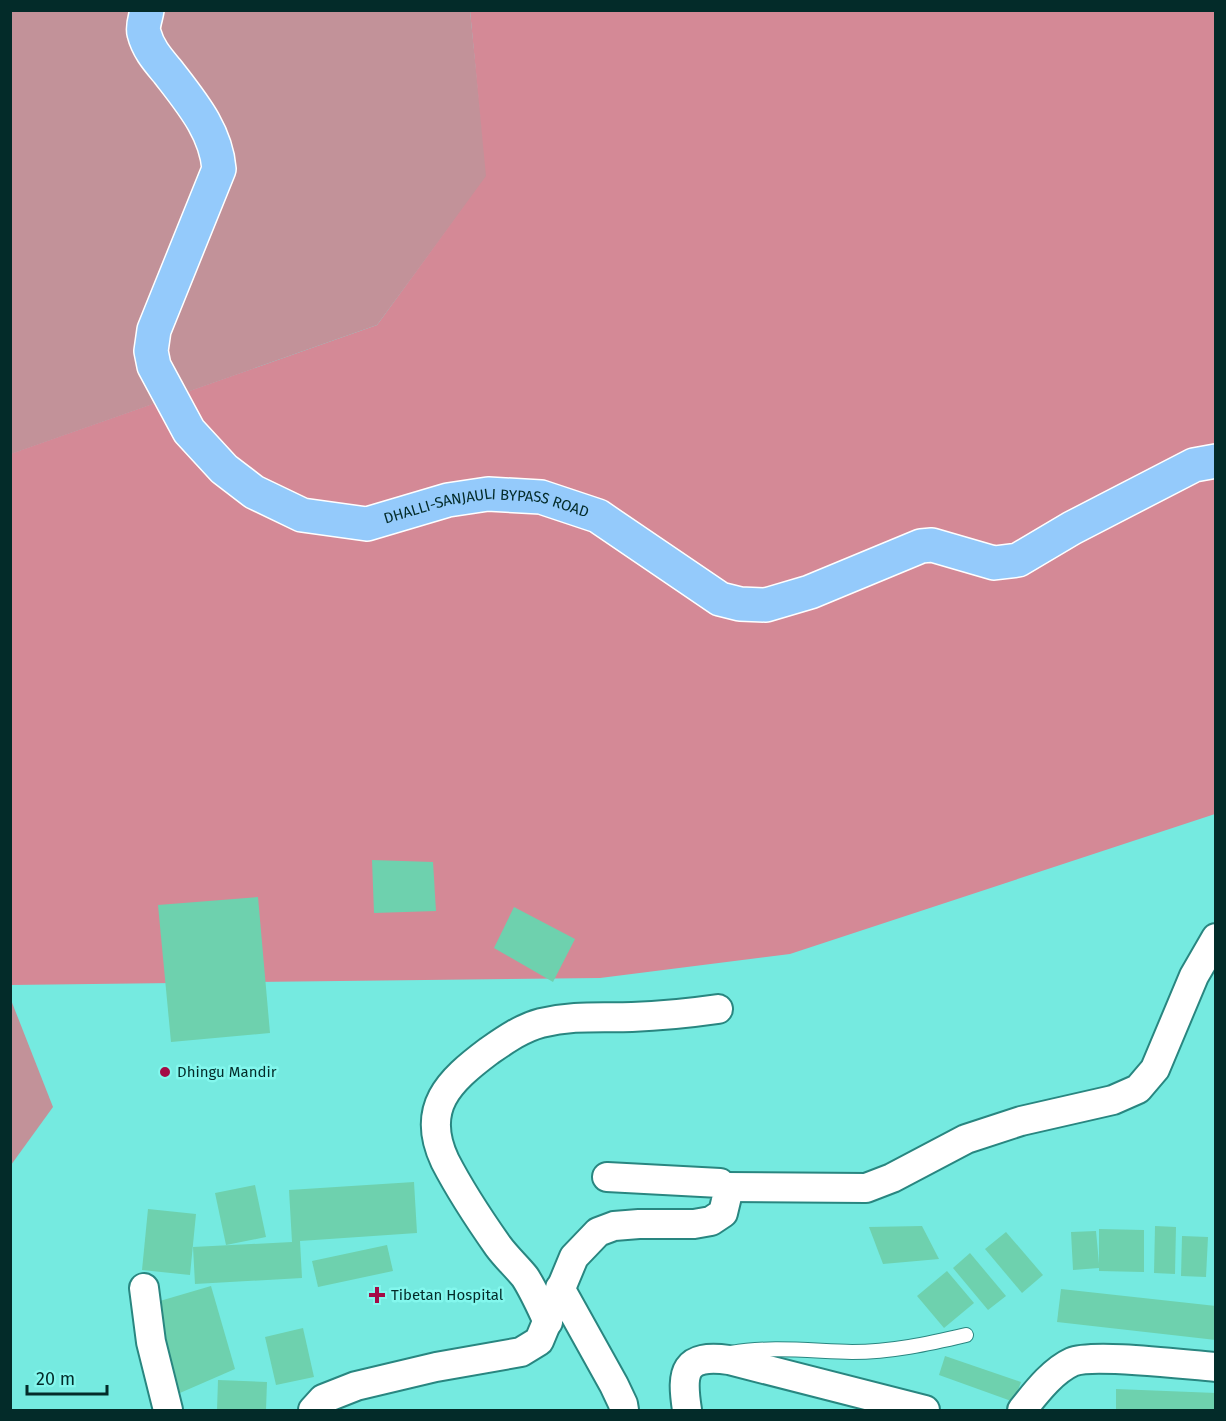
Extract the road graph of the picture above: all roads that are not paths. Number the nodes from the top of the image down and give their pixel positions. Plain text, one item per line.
1 (147, 10) edge
2 (1215, 461) edge
3 (1215, 938) edge
4 (718, 1009) dead end
5 (607, 1177) dead end
6 (726, 1187) junction
7 (144, 1288) dead end
8 (560, 1288) junction
9 (548, 1322) junction
10 (966, 1335) dead end
11 (708, 1357) junction
12 (1215, 1366) edge
13 (168, 1410) edge
14 (314, 1410) edge
15 (624, 1410) edge
16 (687, 1410) edge
17 (925, 1410) edge
18 (1022, 1410) edge

1 - 2 main road, DHALLI-SANJAULI BYPASS ROAD
3 - 6 street
4 - 9 street
5 - 6 street
6 - 8 street
7 - 13 street
8 - 9 street
8 - 15 street
9 - 14 street
10 - 11 lane
11 - 16 street
11 - 17 street
12 - 18 street

